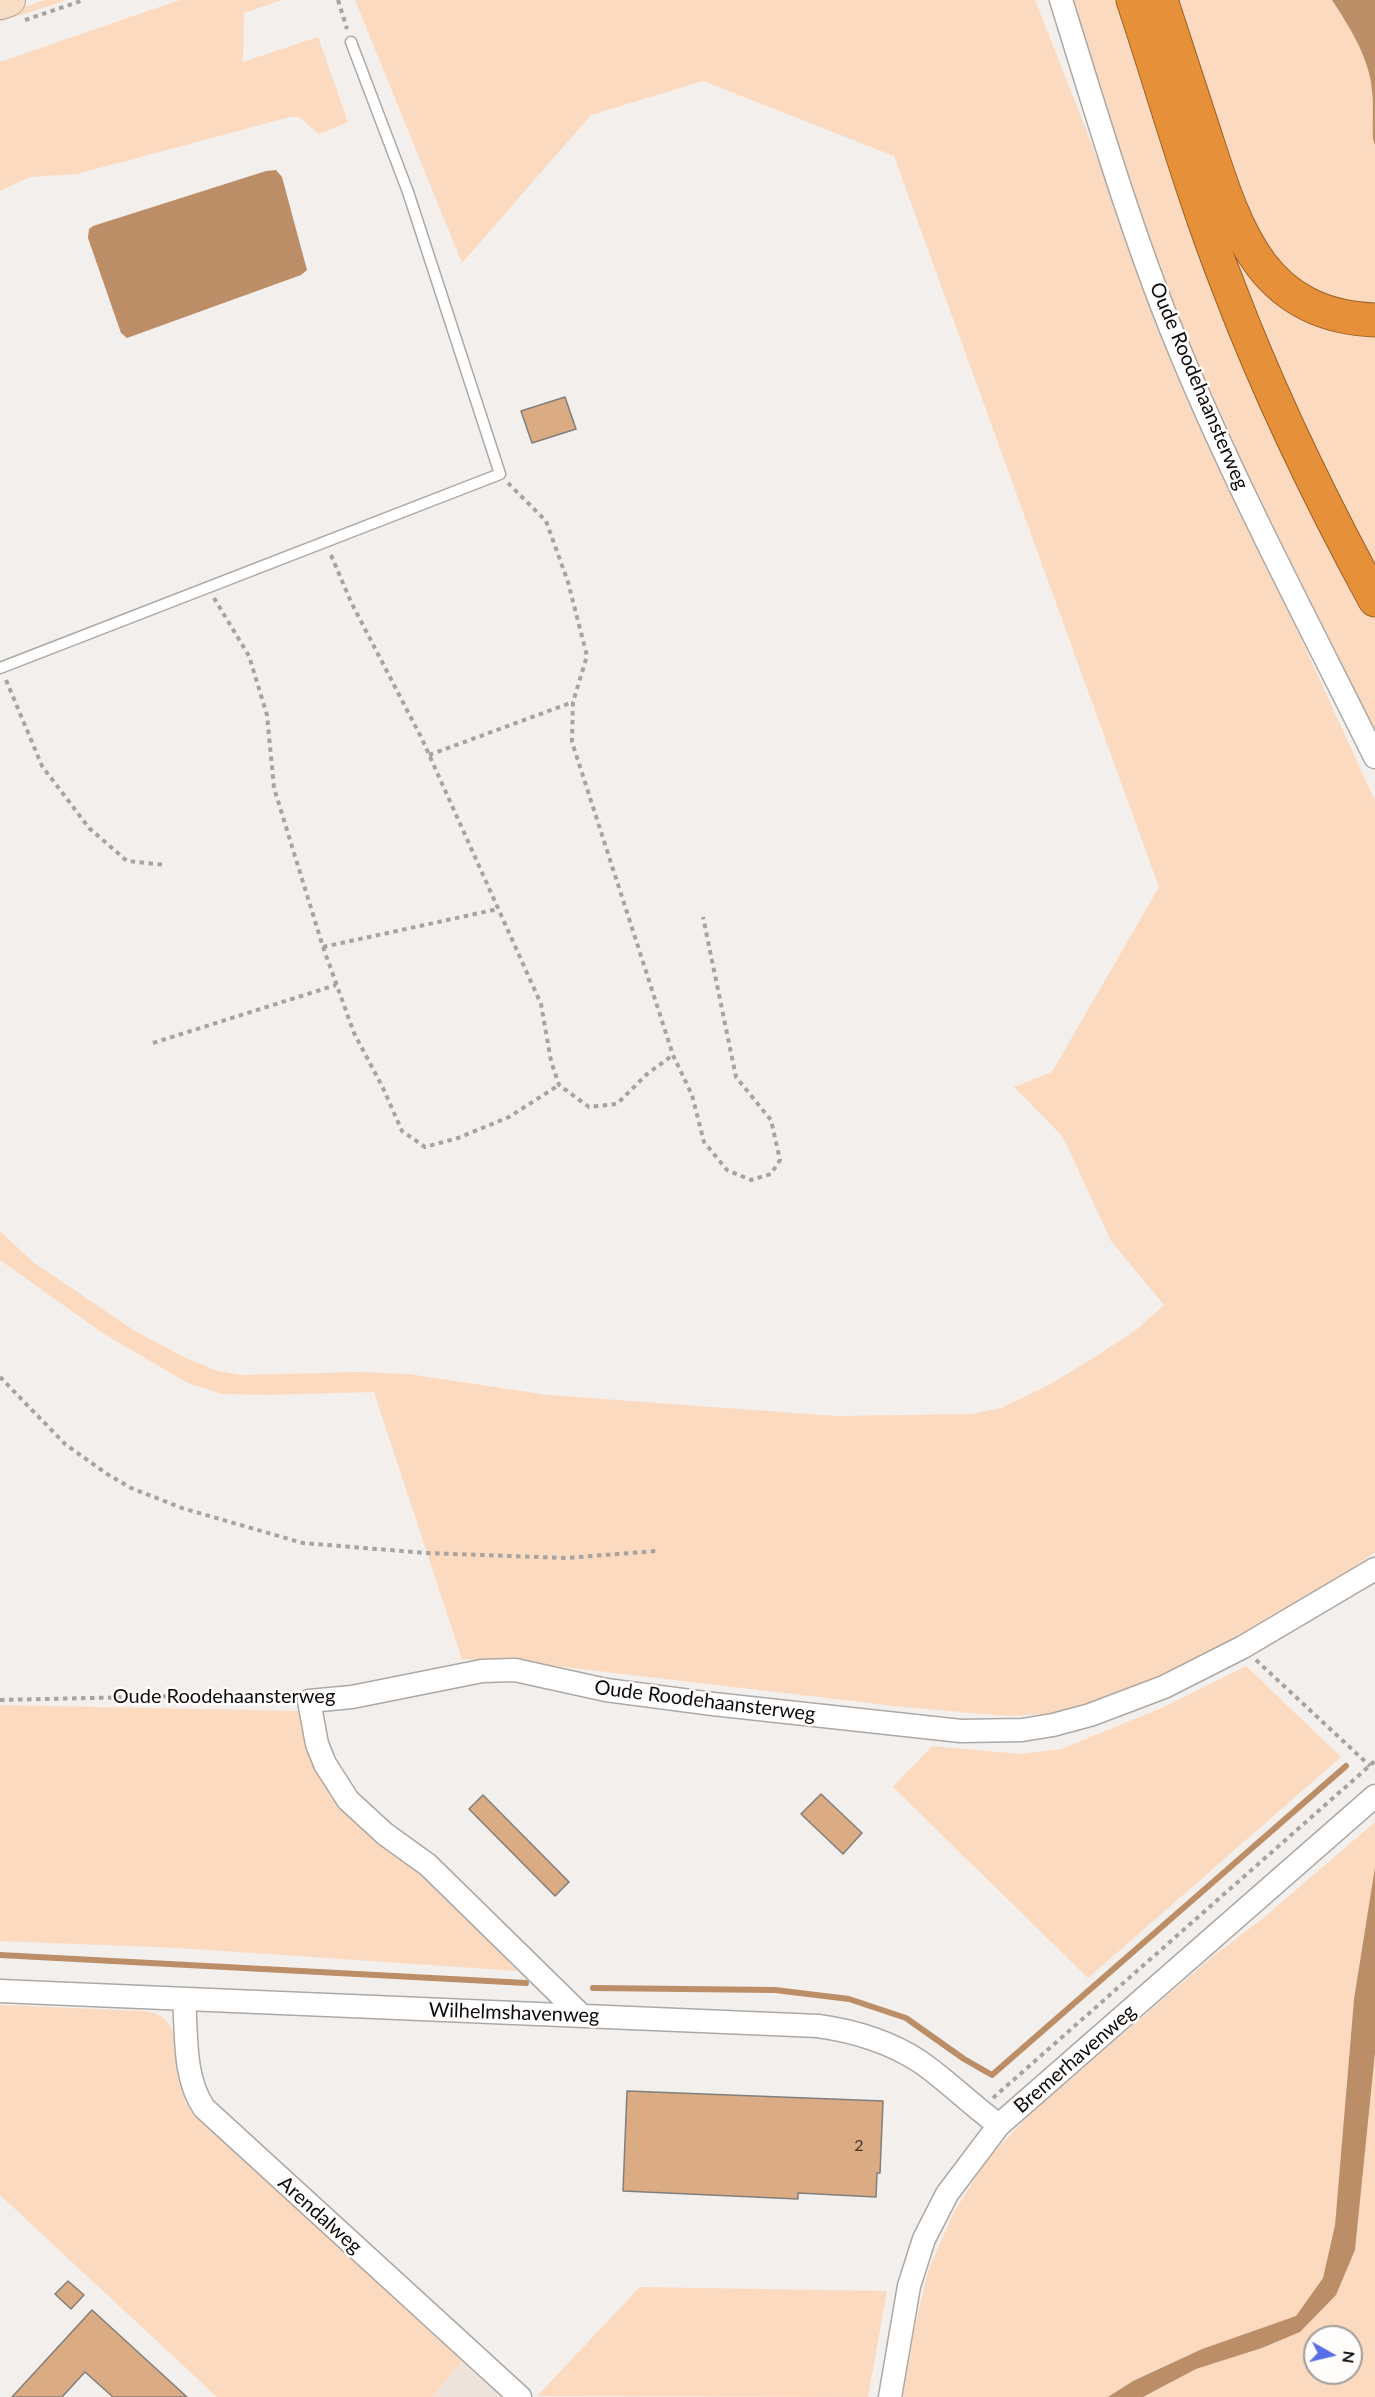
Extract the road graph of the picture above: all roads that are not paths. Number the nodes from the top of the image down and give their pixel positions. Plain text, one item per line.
1 (1061, 0) edge
2 (1133, 0) edge
3 (1161, 0) edge
4 (351, 42) road end
5 (1375, 320) edge
6 (1375, 600) edge
7 (0, 668) edge
8 (1375, 757) edge
9 (1375, 1569) edge
10 (1375, 1796) edge
11 (0, 1991) edge
12 (184, 2000) junction
13 (582, 2016) junction
14 (999, 2126) junction
15 (520, 2397) edge
16 (890, 2397) edge

1 - 8 street, Oude Roodehaansterweg
2 - 6 highway
3 - 5 highway
4 - 7 lane
9 - 13 street, Oude Roodehaansterweg
10 - 14 street, Bremerhavenweg
11 - 12 street, Wilhelmshavenweg
12 - 13 street, Wilhelmshavenweg
12 - 15 street, Arendalweg
13 - 14 street, Wilhelmshavenweg
14 - 16 street, Bremerhavenweg

